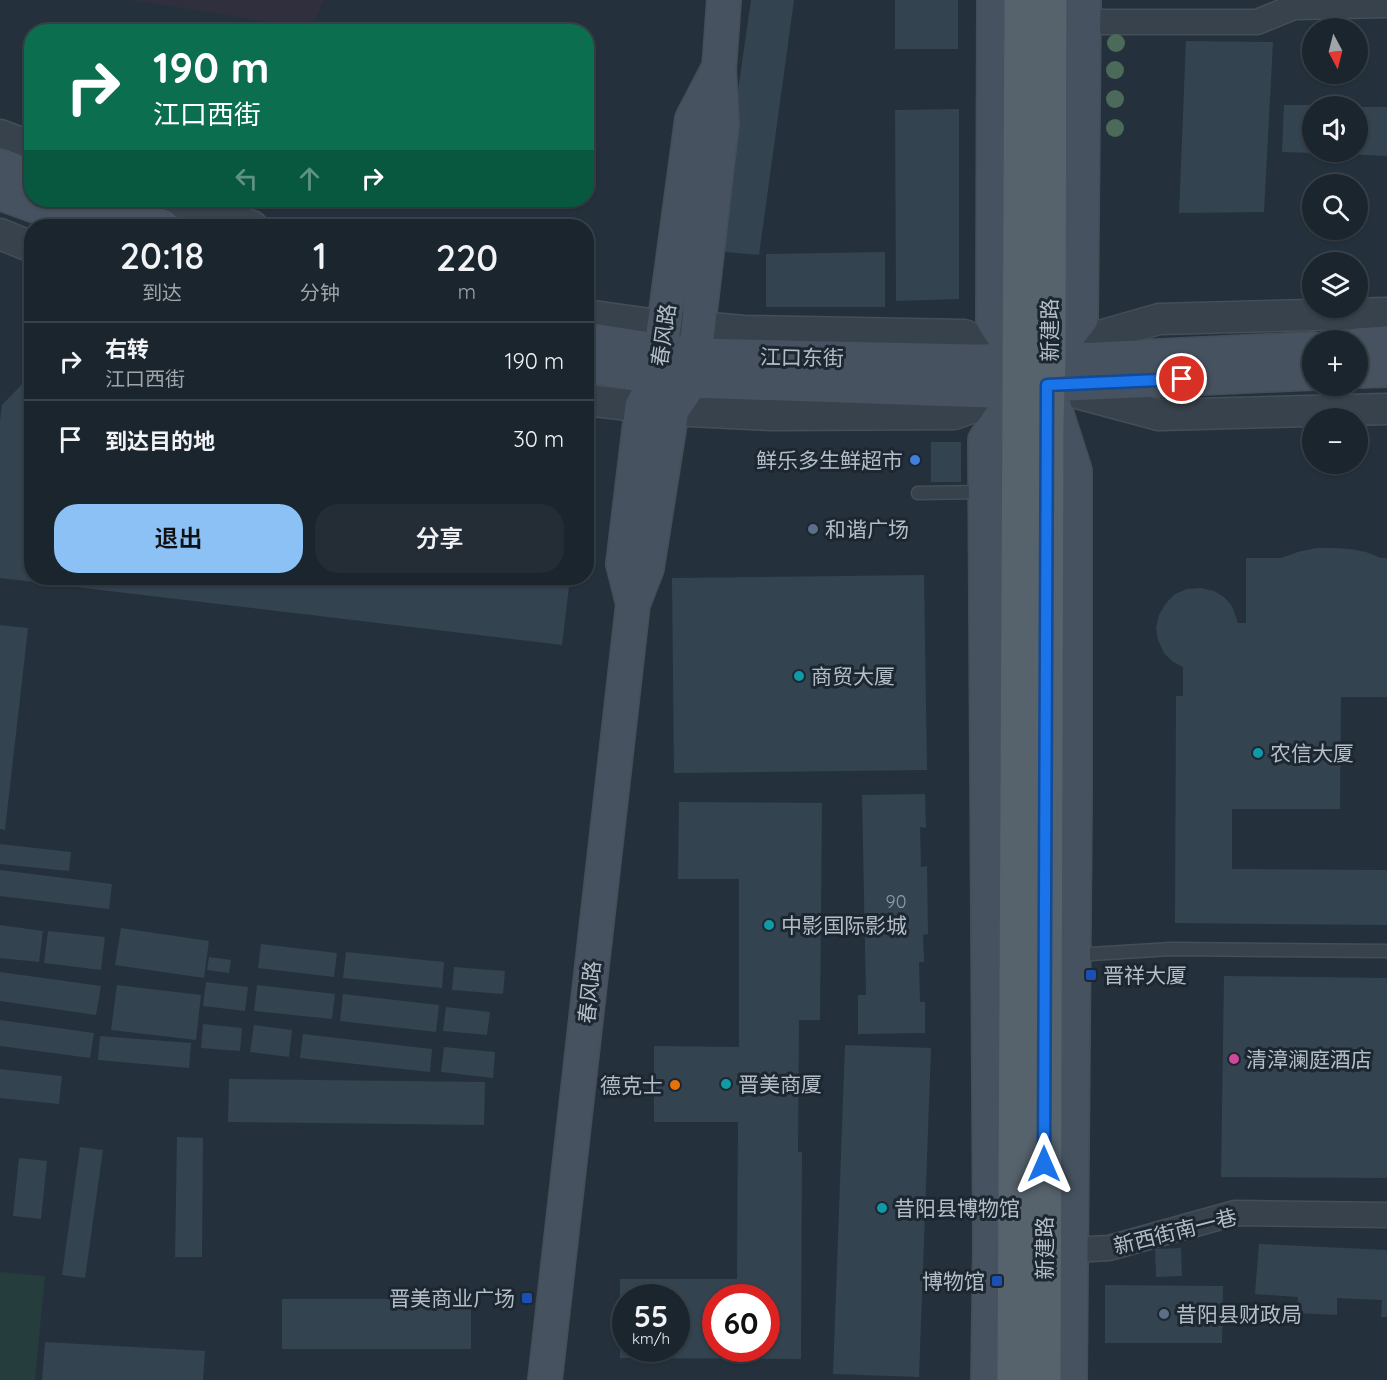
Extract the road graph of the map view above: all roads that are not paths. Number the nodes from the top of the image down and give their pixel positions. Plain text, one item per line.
1 (724, 0) edge
2 (994, 0) edge
3 (1021, 0) edge
4 (1050, 0) edge
5 (1387, 5) edge
6 (1084, 11) edge
7 (718, 69) junction
8 (0, 135) edge
9 (24, 144) edge
10 (0, 165) edge
11 (24, 174) edge
12 (0, 193) edge
13 (24, 202) edge
14 (39, 207) edge
15 (109, 207) edge
16 (196, 207) edge
17 (72, 219) edge
18 (143, 219) edge
19 (231, 219) edge
20 (0, 234) edge
21 (24, 244) edge
22 (1387, 313) edge
23 (594, 319) edge
24 (594, 340) edge
25 (1387, 343) edge
26 (1368, 344) edge
27 (1302, 349) edge
28 (661, 352) junction
29 (695, 354) junction
30 (594, 364) edge
31 (1387, 370) edge
32 (1368, 371) edge
33 (1302, 373) edge
34 (1033, 374) junction
35 (594, 401) edge
36 (657, 408) junction
37 (1387, 409) edge
38 (985, 492) junction
39 (918, 493) dead end
40 (1387, 951) edge
41 (1074, 955) junction
42 (1387, 1215) edge
43 (1072, 1250) junction
44 (546, 1380) edge
45 (988, 1380) edge
46 (1014, 1380) edge
47 (1044, 1380) edge
48 (1070, 1380) edge

1 - 7 main road, 春风路
2 - 34 main road
3 - 34 main road, 新建路
4 - 34 main road, 新建路
5 - 6 street
6 - 34 main road
7 - 28 main road, 春风路
7 - 29 main road, 春风路
8 - 9 street
10 - 11 main road
12 - 13 main road
14 - 17 main road
15 - 18 main road
16 - 19 street
20 - 21 street
22 - 34 street
23 - 28 street
24 - 28 main road, 江口东街
25 - 26 main road
27 - 34 main road
28 - 29 main road, 江口东街
28 - 29 street
28 - 30 main road, 江口东街
28 - 36 main road, 春风路
29 - 34 main road, 江口东街
29 - 36 main road, 春风路
31 - 32 main road
33 - 34 main road
34 - 36 street
34 - 37 street
34 - 38 main road
34 - 41 main road
34 - 46 main road, 新建路
34 - 47 main road, 新建路
35 - 36 street
36 - 44 main road, 春风路
38 - 39 lane
38 - 45 main road
40 - 41 lane
41 - 43 main road
42 - 43 street, 新西街南一巷
43 - 48 main road

